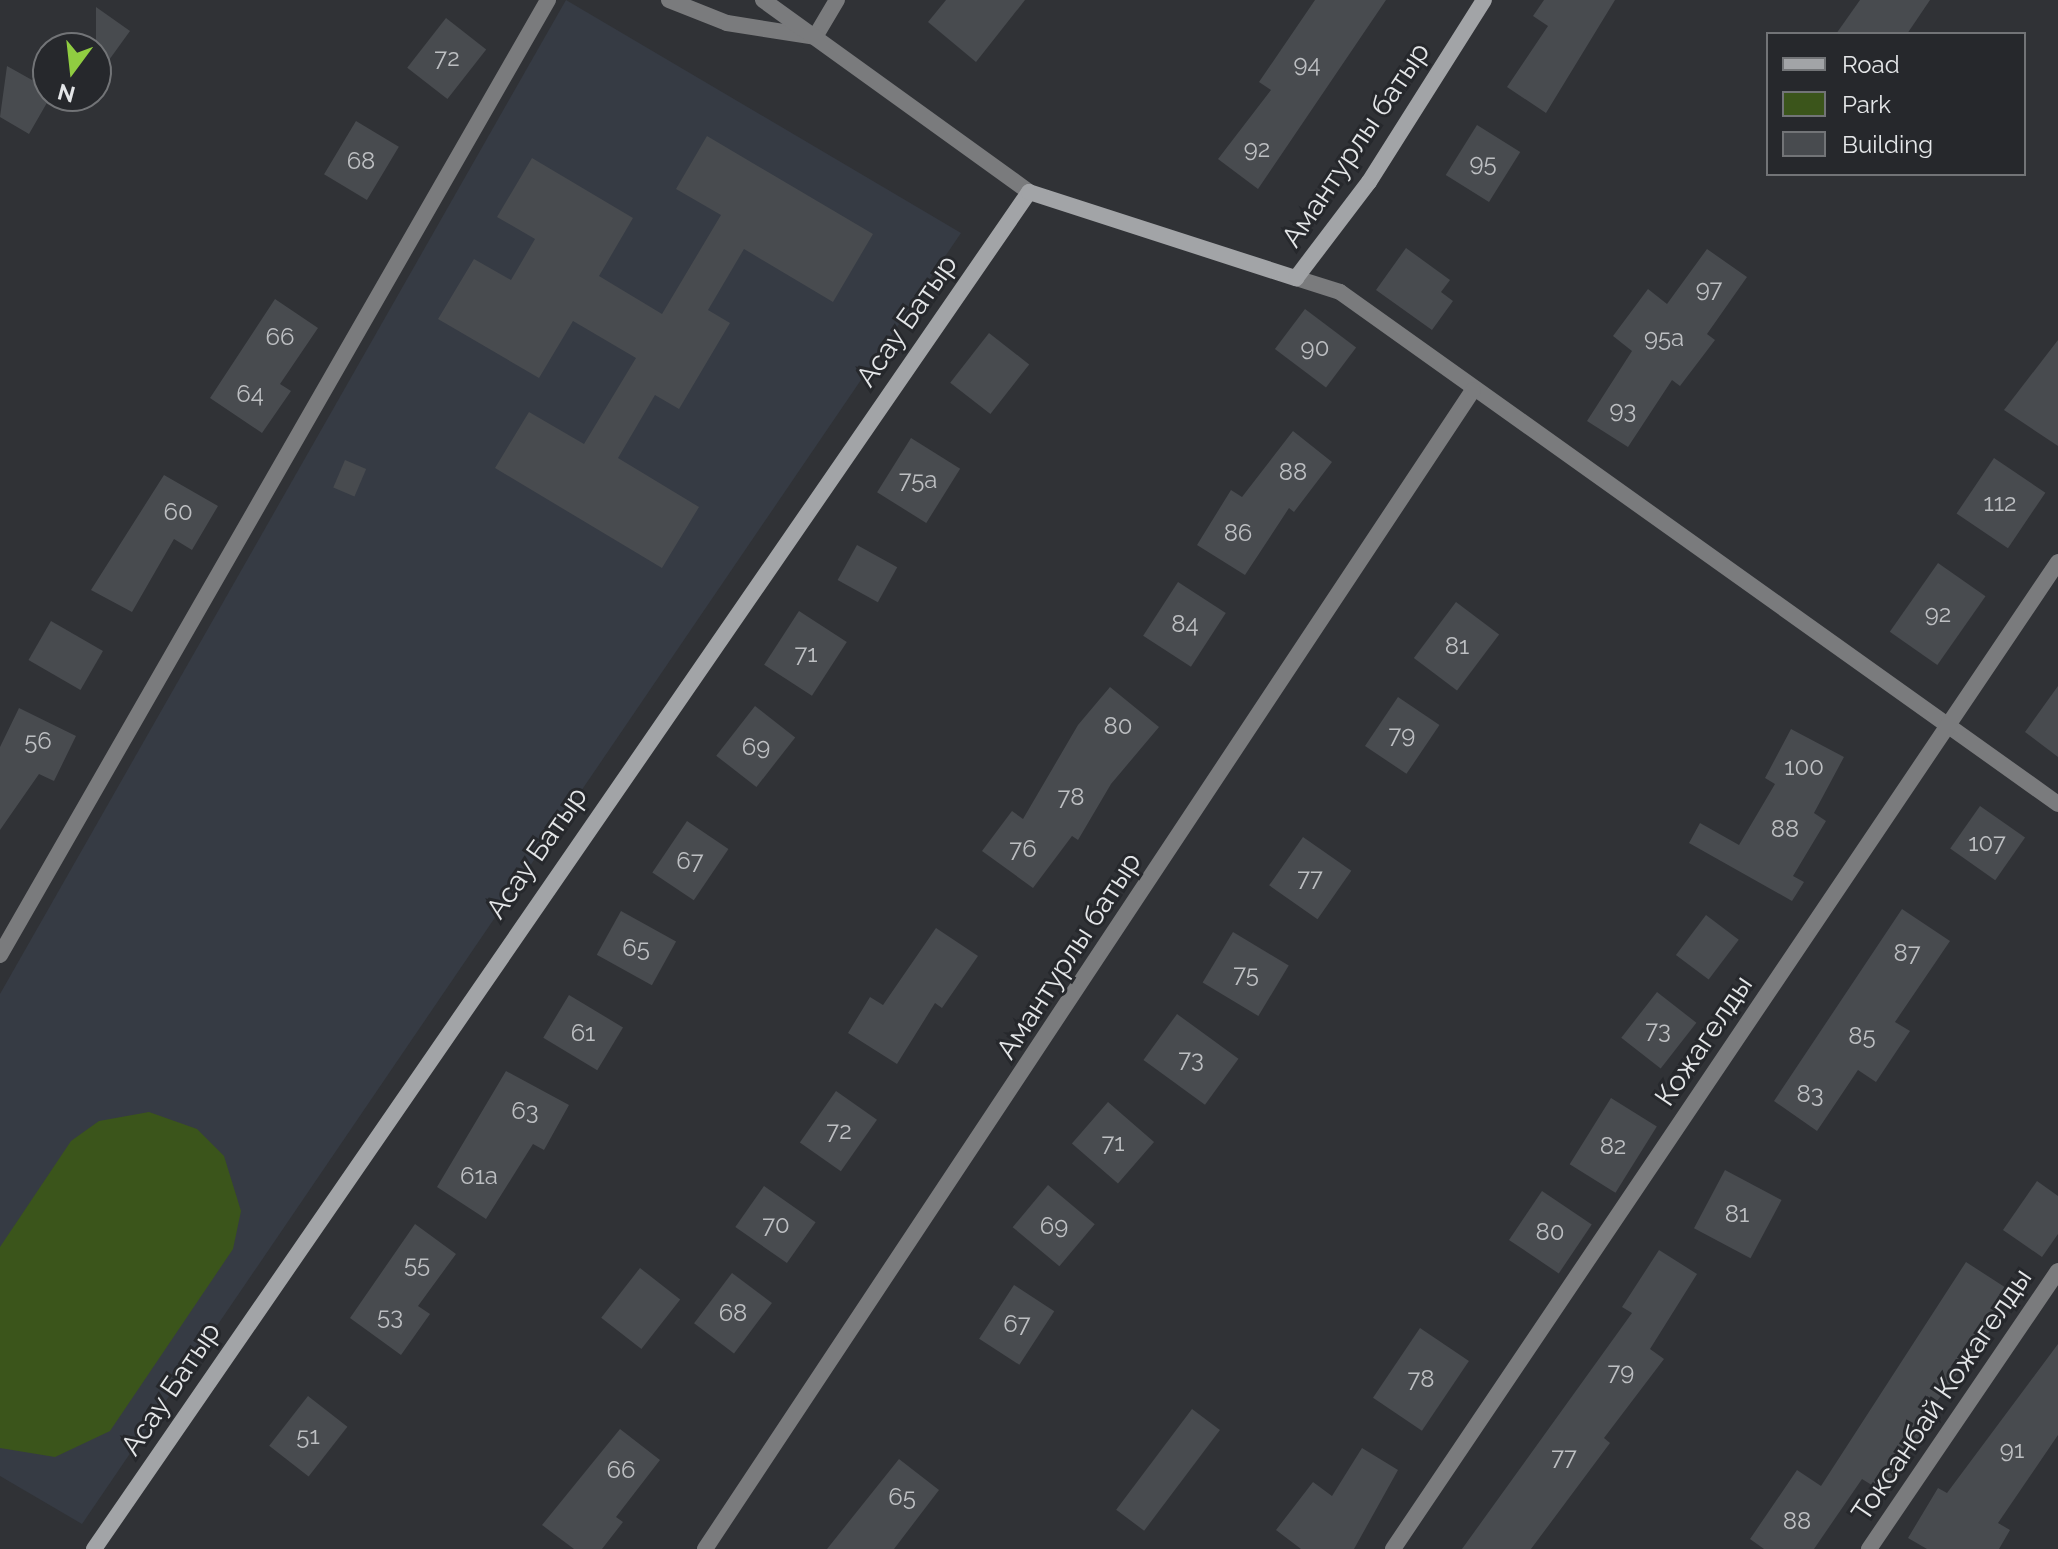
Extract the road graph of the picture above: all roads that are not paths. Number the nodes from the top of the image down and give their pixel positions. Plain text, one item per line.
1 (548, 0) edge
2 (669, 0) edge
3 (763, 0) edge
4 (837, 0) edge
5 (1484, 0) edge
6 (815, 37) junction
7 (1029, 192) junction
8 (1296, 278) junction
9 (1473, 390) junction
10 (2058, 562) edge
11 (1947, 728) junction
12 (2058, 804) edge
13 (0, 955) edge
14 (2058, 1271) edge
15 (94, 1549) edge
16 (705, 1549) edge
17 (1393, 1549) edge
18 (1869, 1549) edge

1 - 13 street
2 - 6 street
3 - 6 street
4 - 6 street
5 - 8 street, Амантурлы батыр
6 - 7 street
7 - 8 street
7 - 15 street, Асау Батыр
8 - 9 street
9 - 11 street
9 - 16 street, Амантурлы батыр
10 - 11 street, Кожагелды
11 - 12 street
11 - 17 street, Кожагелды
14 - 18 street, Токсанбай Кожагелды

